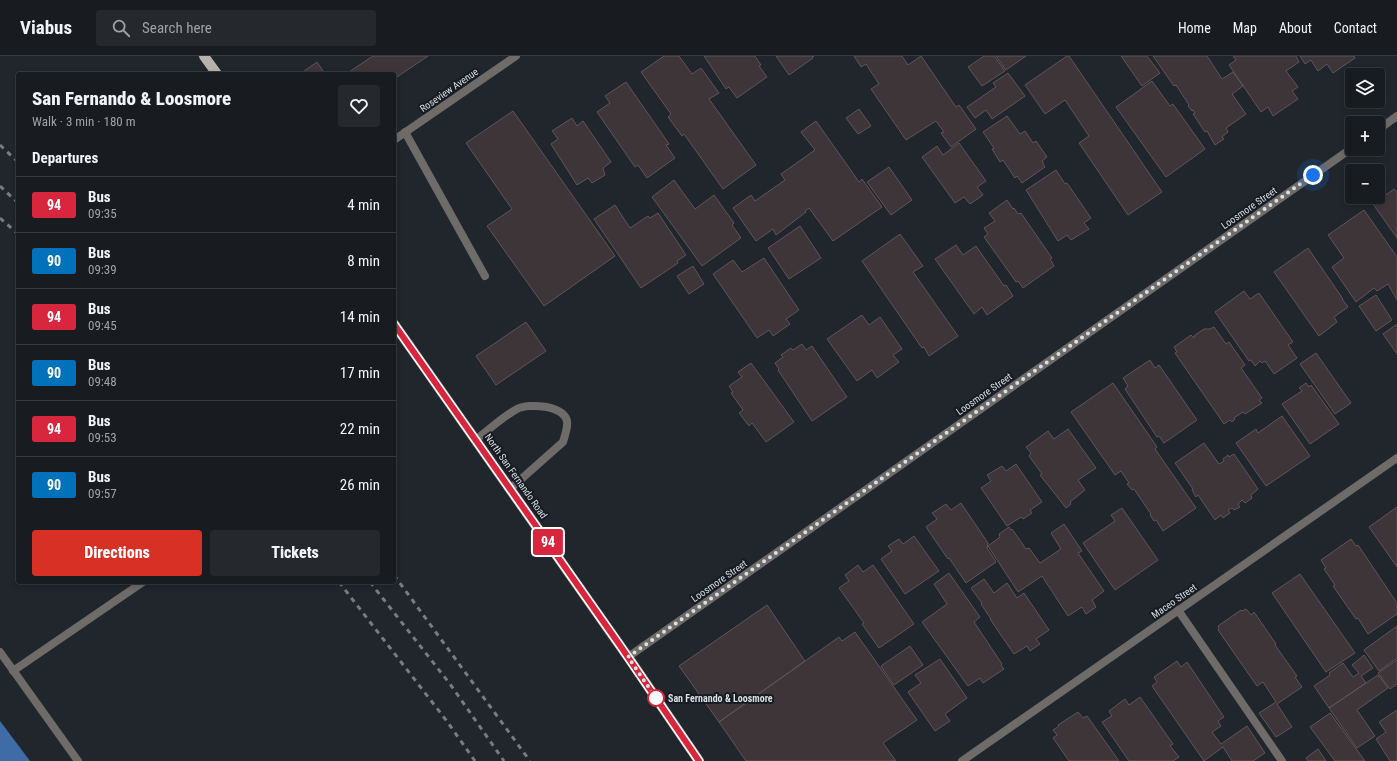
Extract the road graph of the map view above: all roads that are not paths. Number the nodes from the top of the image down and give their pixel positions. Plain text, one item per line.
1 (204, 56) edge
2 (516, 56) edge
3 (216, 72) edge
4 (1397, 116) edge
5 (1385, 125) edge
6 (405, 132) junction
7 (396, 139) edge
8 (1345, 153) edge
9 (485, 276) dead end
10 (396, 327) edge
11 (475, 440) junction
12 (1397, 458) edge
13 (510, 489) junction
14 (140, 584) edge
15 (1178, 610) junction
16 (0, 652) edge
17 (628, 657) junction
18 (14, 671) junction
19 (78, 761) edge
20 (699, 761) edge
21 (962, 761) edge
22 (1282, 761) edge

1 - 3 main road
2 - 6 street, Roseview Avenue
4 - 5 street
6 - 7 street, Roseview Avenue
6 - 9 street
8 - 17 street, Loosmore Street
10 - 11 main road, North San Fernando Road
11 - 13 main road, North San Fernando Road
11 - 13 street
12 - 15 street, Maceo Street
13 - 17 main road, North San Fernando Road
14 - 18 street
15 - 21 street, Maceo Street
15 - 22 street
16 - 18 street
17 - 20 main road, North San Fernando Road
18 - 19 street

